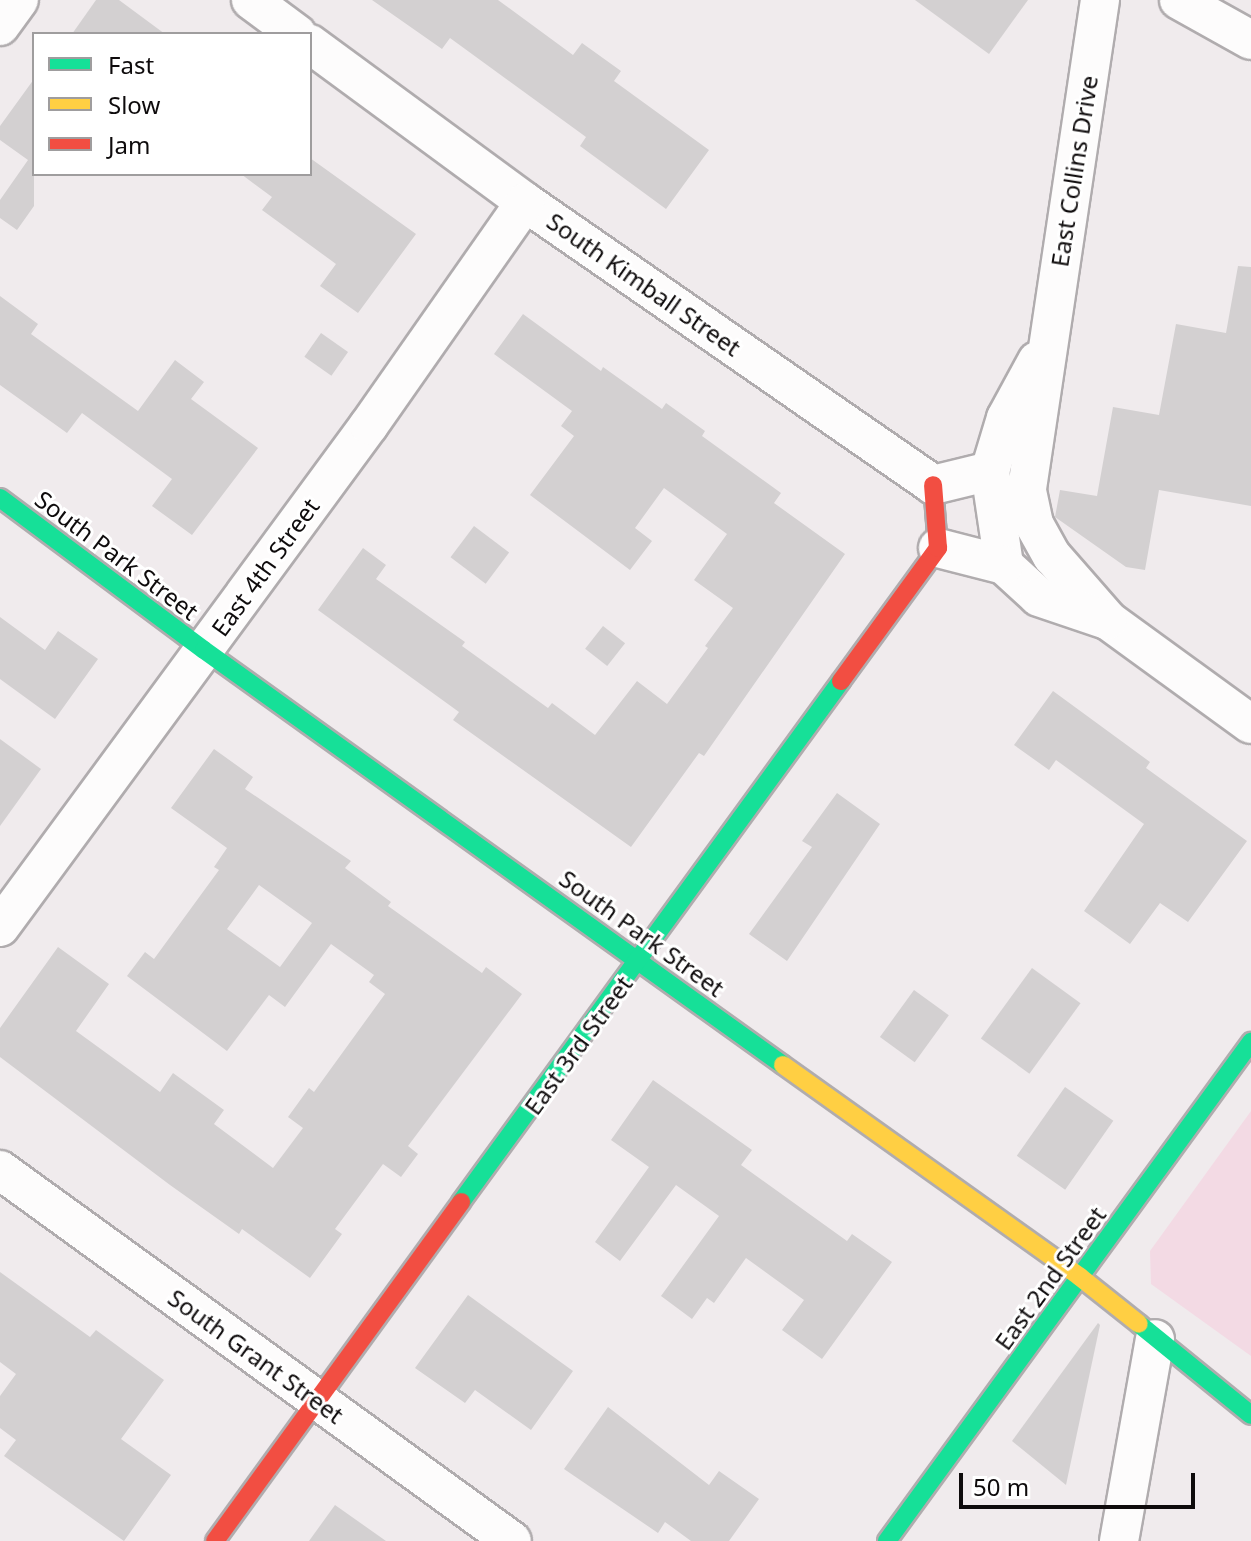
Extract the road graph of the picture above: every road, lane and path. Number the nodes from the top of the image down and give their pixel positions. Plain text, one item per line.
1 (19, 0) edge
2 (251, 0) edge
3 (1100, 0) edge
4 (1179, 0) edge
5 (0, 26) edge
6 (294, 32) edge
7 (1251, 40) edge
8 (312, 45) edge
9 (525, 202) junction
10 (1048, 342) junction
11 (990, 471) junction
12 (933, 485) junction
13 (0, 498) edge
14 (938, 548) junction
15 (1004, 565) junction
16 (1109, 621) junction
17 (204, 650) junction
18 (1251, 724) edge
19 (0, 927) edge
20 (640, 960) junction
21 (1251, 1042) edge
22 (0, 1170) edge
23 (1080, 1277) junction
24 (1155, 1339) junction
25 (317, 1400) junction
26 (1251, 1415) edge
27 (215, 1541) edge
28 (512, 1541) edge
29 (887, 1541) edge
30 (1119, 1541) edge

1 - 5 street
2 - 6 street
3 - 10 street, East Collins Drive
4 - 7 street
8 - 9 street, South Kimball Street
9 - 12 street, South Kimball Street
9 - 17 street, East 4th Street
10 - 11 street, East Collins Drive
10 - 16 street, East Collins Drive
11 - 12 street
11 - 15 street, East Collins Drive
12 - 14 street
13 - 17 street, South Park Street
14 - 15 street
14 - 20 street, East 3rd Street
15 - 16 street
16 - 18 street
17 - 19 street, East 4th Street
17 - 20 street, South Park Street
20 - 23 street, South Park Street
20 - 25 street, East 3rd Street
21 - 23 street, East 2nd Street
22 - 25 street, South Grant Street
23 - 24 street, South Park Street
23 - 29 street, East 2nd Street
24 - 26 street, South Park Street
24 - 30 street
25 - 27 street, East 3rd Street
25 - 28 street, South Grant Street

